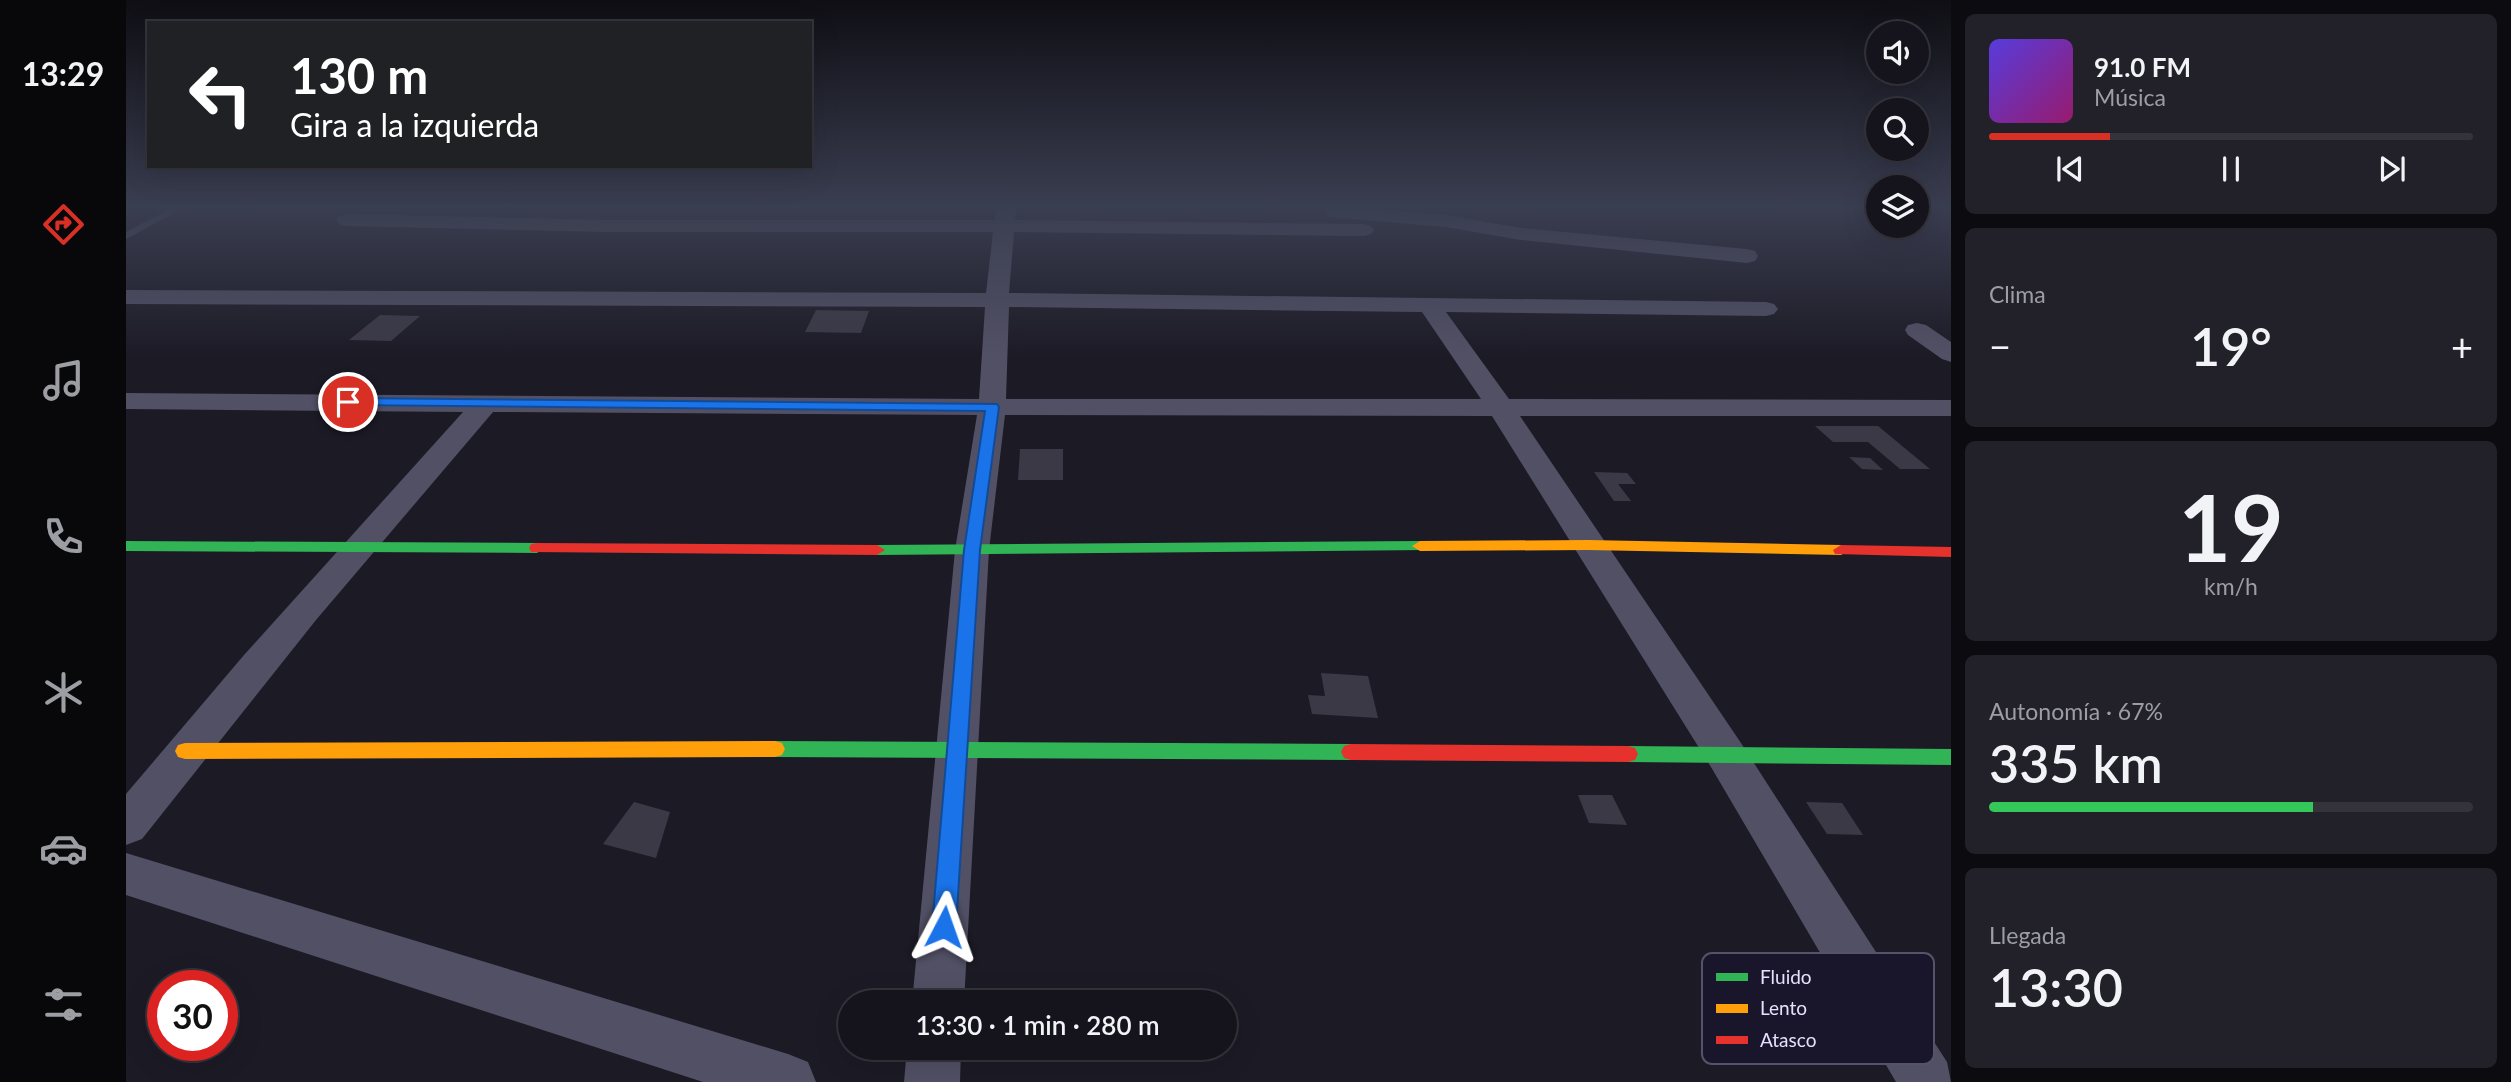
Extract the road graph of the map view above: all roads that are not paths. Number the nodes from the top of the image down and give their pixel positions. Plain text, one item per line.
1 (1001, 256) edge
2 (126, 297) edge
3 (997, 300) junction
4 (1430, 307) junction
5 (1766, 309) dead end
6 (1917, 331) dead end
7 (1951, 354) edge
8 (126, 401) edge
9 (486, 403) junction
10 (992, 407) junction
11 (1501, 408) junction
12 (1951, 408) edge
13 (1588, 545) junction
14 (126, 546) edge
15 (357, 548) junction
16 (972, 550) junction
17 (1951, 552) edge
18 (958, 749) junction
19 (185, 751) junction
20 (1727, 755) junction
21 (1951, 757) edge
22 (126, 826) edge
23 (126, 874) edge
24 (1848, 953) edge
25 (939, 990) edge
26 (933, 1060) edge
27 (1916, 1064) edge
28 (788, 1082) edge
29 (932, 1082) edge
30 (1927, 1082) edge

1 - 3 street
2 - 3 street
3 - 4 street
3 - 10 street
4 - 5 street
4 - 11 street
6 - 7 street
8 - 9 street
9 - 10 street
9 - 15 street
10 - 11 street
10 - 16 street
11 - 12 street
11 - 13 street
13 - 16 street
13 - 17 street
13 - 20 street
14 - 15 street
15 - 16 street
15 - 19 street
16 - 18 street
18 - 19 street
18 - 20 street
18 - 25 street
19 - 22 street
20 - 21 street
20 - 24 street
23 - 28 street
26 - 29 street
27 - 30 street

